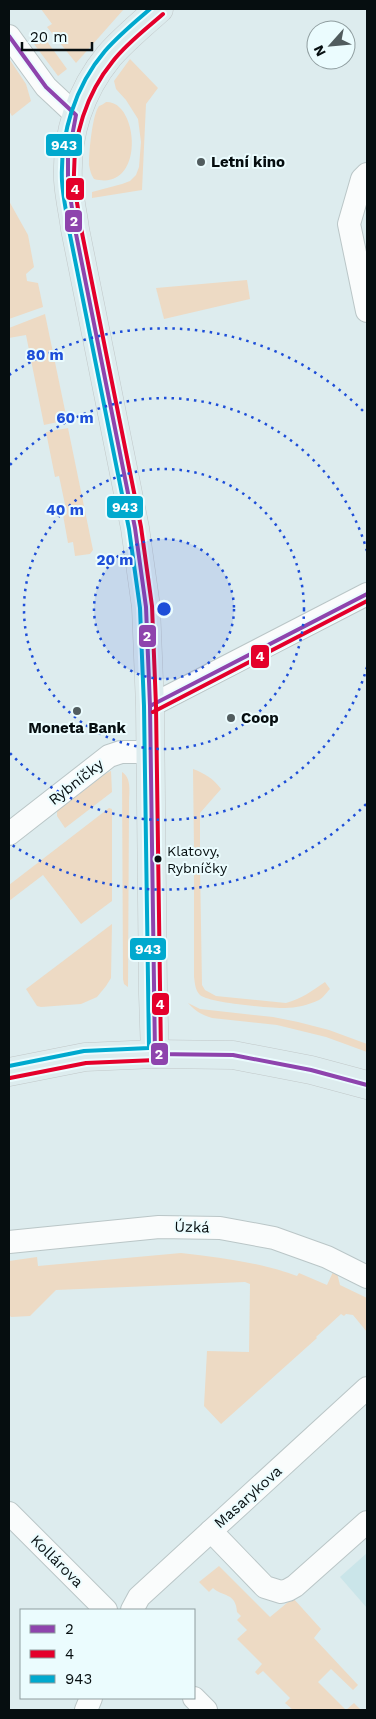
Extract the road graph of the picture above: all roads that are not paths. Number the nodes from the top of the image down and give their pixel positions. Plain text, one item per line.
1 (159, 9) edge
2 (9, 36) edge
3 (76, 115) junction
4 (367, 174) edge
5 (367, 311) edge
6 (367, 594) edge
7 (150, 706) junction
8 (150, 752) junction
9 (9, 834) edge
10 (155, 1054) junction
11 (9, 1072) edge
12 (367, 1085) edge
13 (9, 1242) edge
14 (367, 1277) edge
15 (367, 1388) edge
16 (9, 1513) edge
17 (367, 1522) edge
18 (211, 1531) junction
19 (105, 1609) edge
20 (133, 1609) edge
21 (195, 1699) edge
22 (206, 1710) edge

1 - 3 main road
2 - 3 street
3 - 7 main road
4 - 5 street
6 - 7 street
7 - 8 main road
8 - 9 street, Rybníčky
8 - 10 main road
10 - 11 main road
10 - 12 main road
13 - 14 street, Úzká
15 - 18 street, Masarykova
16 - 19 street, Kollárova
17 - 18 street
18 - 20 street, Masarykova
21 - 22 street

